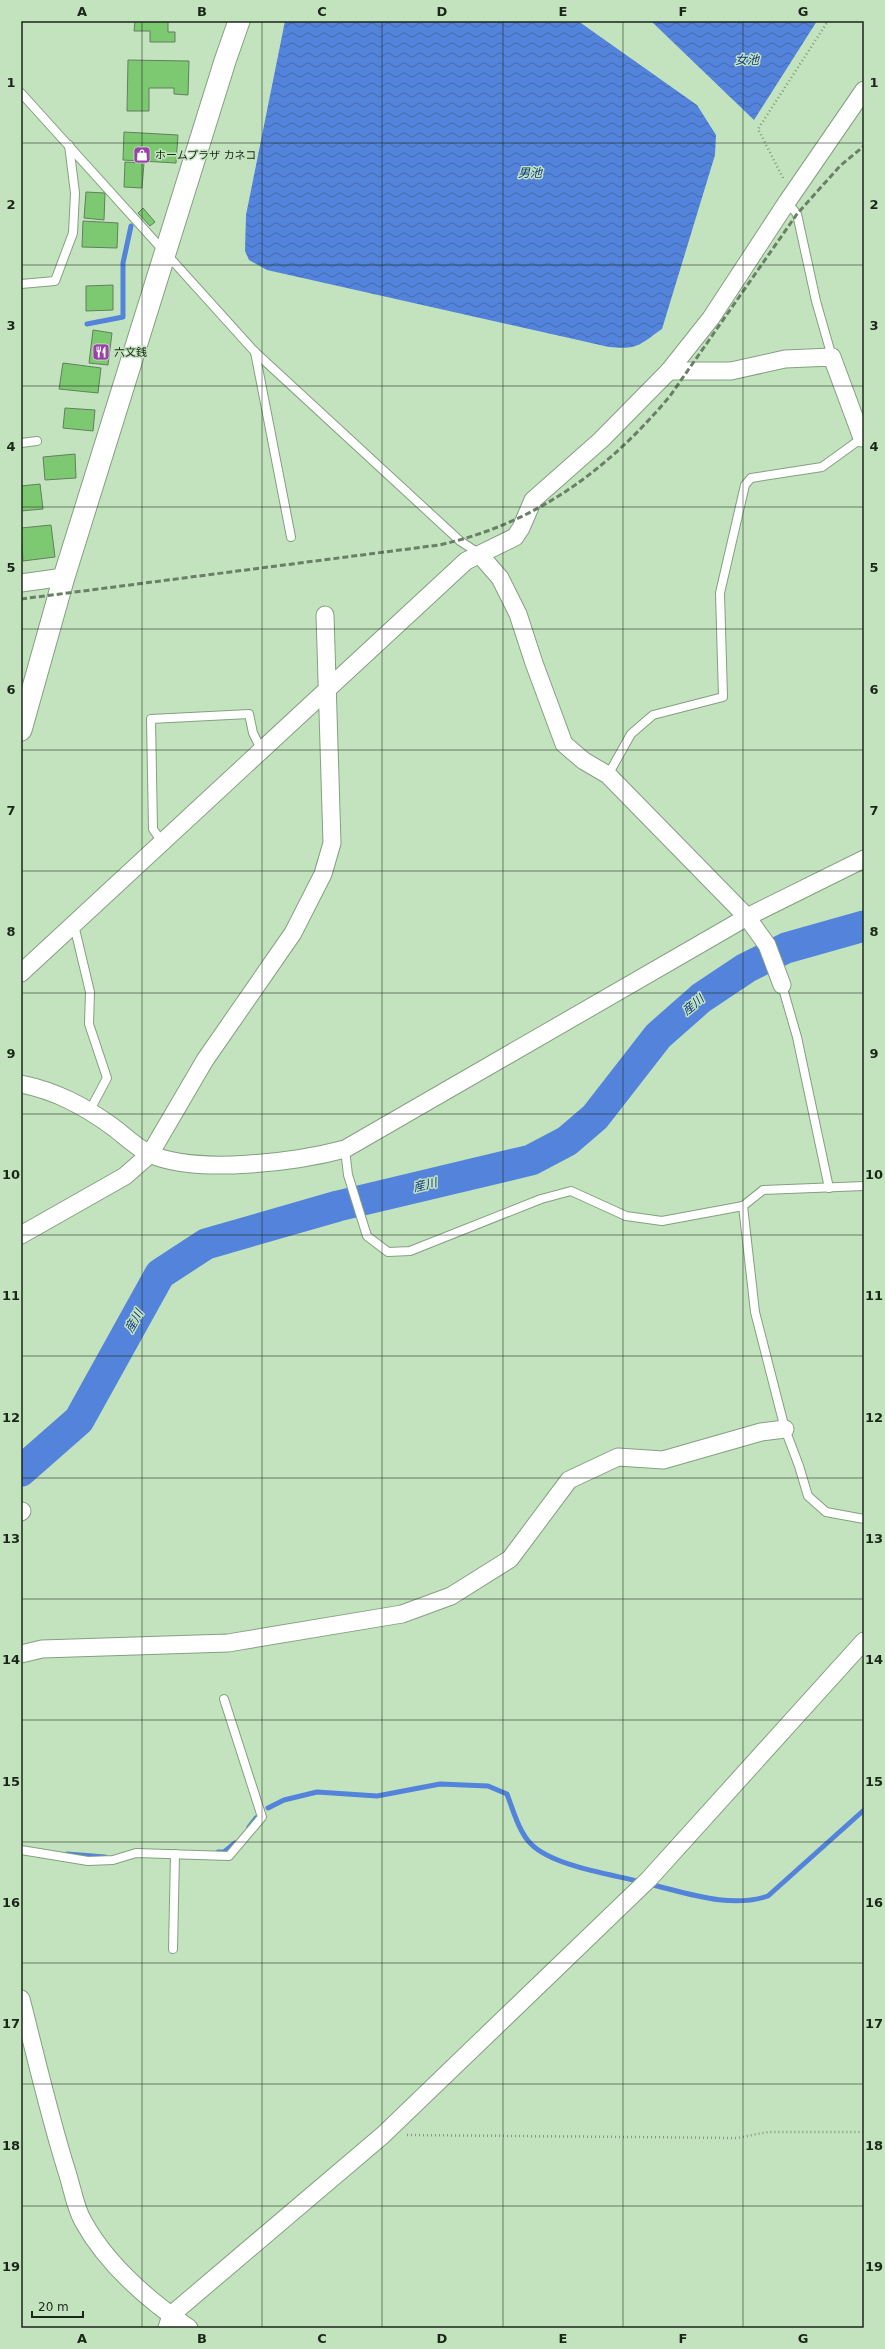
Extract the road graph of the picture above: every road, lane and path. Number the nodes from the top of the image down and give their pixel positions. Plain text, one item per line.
1 (239, 21) edge
2 (828, 21) edge
3 (864, 90) edge
4 (21, 93) edge
5 (69, 145) junction
6 (789, 199) junction
7 (165, 251) junction
8 (21, 284) edge
9 (255, 352) junction
10 (832, 357) junction
11 (669, 371) junction
12 (863, 438) edge
13 (37, 441) dead end
14 (21, 443) edge
15 (291, 537) dead end
16 (480, 554) junction
17 (64, 577) junction
18 (21, 583) edge
19 (325, 615) dead end
20 (328, 688) junction
21 (21, 730) edge
22 (261, 749) junction
23 (608, 774) junction
24 (162, 842) junction
25 (864, 859) edge
26 (747, 917) junction
27 (74, 924) junction
28 (21, 973) edge
29 (782, 985) joint
30 (21, 1084) edge
31 (90, 1110) junction
32 (345, 1149) junction
33 (150, 1154) junction
34 (864, 1186) edge
35 (829, 1188) junction
36 (743, 1206) junction
37 (21, 1235) edge
38 (785, 1429) junction
39 (864, 1519) edge
40 (864, 1641) edge
41 (21, 1654) edge
42 (224, 1699) dead end
43 (21, 1850) edge
44 (175, 1854) junction
45 (174, 1949) dead end
46 (21, 1999) edge
47 (864, 2132) edge
48 (383, 2135) junction
49 (169, 2322) edge
50 (189, 2328) edge

1 - 7 street
2 - 6 path
3 - 6 street
4 - 5 lane
5 - 7 lane
5 - 8 lane
6 - 10 lane
6 - 11 street
7 - 9 lane
7 - 17 street
9 - 15 lane
9 - 16 lane
10 - 11 street
10 - 12 street
11 - 16 street
12 - 23 lane
13 - 14 lane
16 - 20 street
16 - 23 street
17 - 18 street
17 - 21 street
19 - 20 street
20 - 22 street
20 - 33 street
22 - 24 street
22 - 24 lane
23 - 26 street
24 - 27 street
25 - 26 street
26 - 29 street
26 - 32 street
27 - 28 street
27 - 31 lane
29 - 35 lane
30 - 31 street
31 - 33 street
32 - 33 street
32 - 36 lane
33 - 37 street
34 - 35 lane
35 - 36 lane
36 - 38 lane
38 - 39 lane
38 - 41 street
40 - 48 street
42 - 44 lane
43 - 44 lane
44 - 45 lane
46 - 49 street
47 - 48 path
48 - 49 street
49 - 50 street

